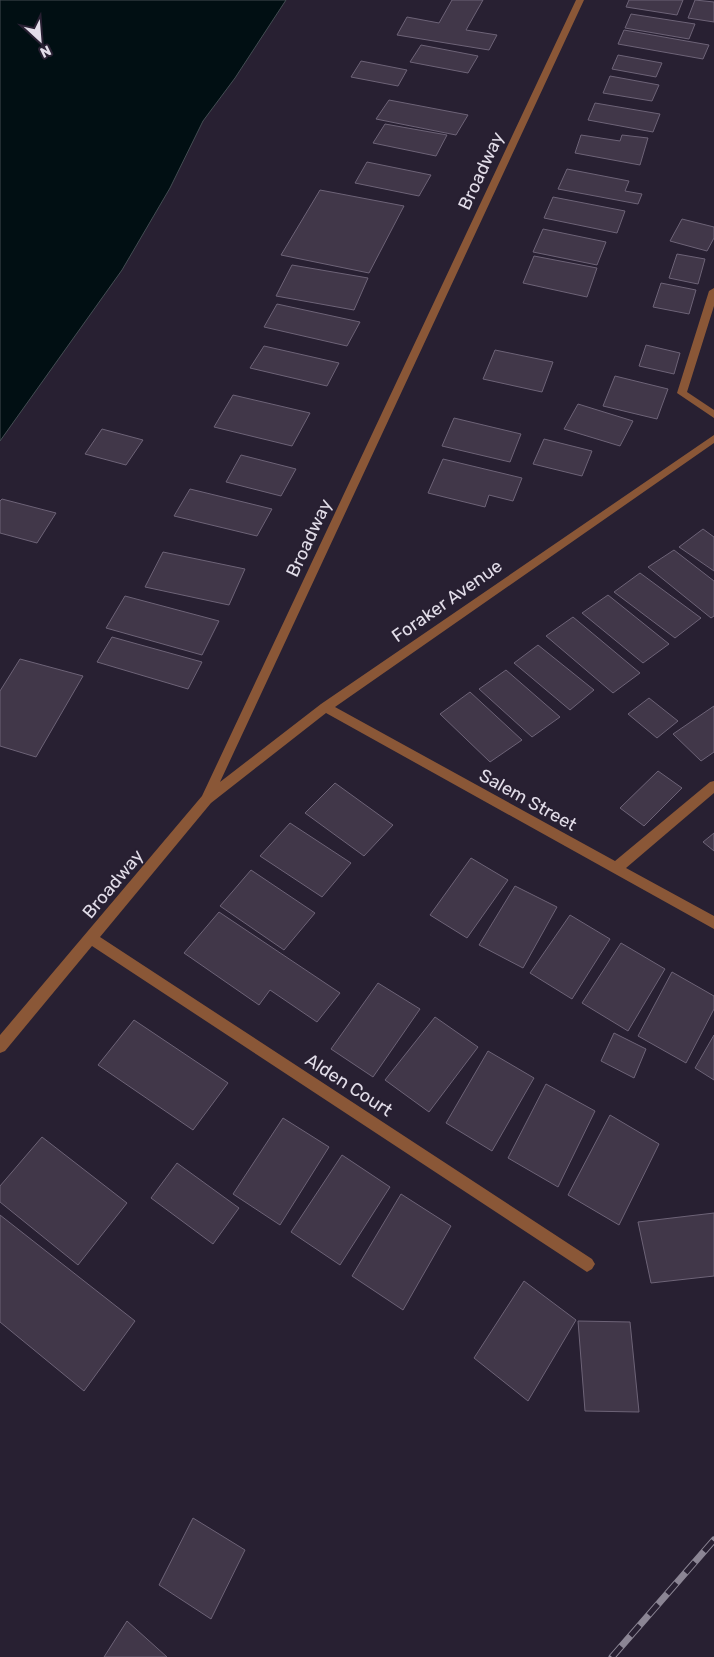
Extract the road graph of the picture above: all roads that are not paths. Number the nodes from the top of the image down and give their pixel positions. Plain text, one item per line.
1 (580, 0) edge
2 (714, 290) edge
3 (714, 415) edge
4 (714, 438) edge
5 (325, 707) junction
6 (714, 786) edge
7 (206, 800) junction
8 (616, 868) junction
9 (714, 923) edge
10 (90, 938) junction
11 (0, 1046) edge
12 (587, 1264) dead end

1 - 7 street, Broadway
2 - 3 street
4 - 5 street, Foraker Avenue
5 - 7 street, Foraker Avenue
5 - 8 street, Salem Street
6 - 8 street
7 - 10 street, Broadway
8 - 9 street, Salem Street
10 - 11 street, Broadway
10 - 12 street, Alden Court

